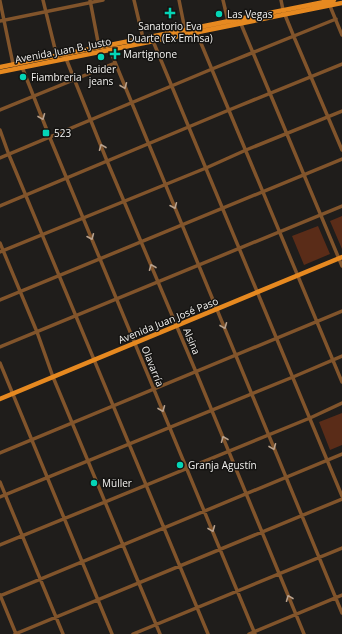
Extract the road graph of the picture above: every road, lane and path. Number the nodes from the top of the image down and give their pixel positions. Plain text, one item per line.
1 (43, 0) edge
2 (102, 0) edge
3 (134, 0) edge
4 (178, 0) edge
5 (223, 0) edge
6 (282, 0) edge
7 (333, 0) edge
8 (0, 1) edge
9 (90, 1) edge
10 (342, 3) edge
11 (330, 6) junction
12 (46, 12) junction
13 (284, 12) junction
14 (227, 19) junction
15 (336, 19) junction
16 (2, 20) edge
17 (241, 24) junction
18 (189, 29) junction
19 (194, 33) junction
20 (342, 35) edge
21 (294, 37) junction
22 (142, 38) junction
23 (153, 41) junction
24 (99, 47) junction
25 (110, 50) junction
26 (253, 53) junction
27 (65, 56) junction
28 (57, 58) junction
29 (115, 63) junction
30 (13, 64) junction
31 (342, 64) edge
32 (0, 67) edge
33 (22, 67) junction
34 (212, 70) junction
35 (0, 72) edge
36 (311, 77) junction
37 (74, 80) junction
38 (172, 86) junction
39 (270, 94) junction
40 (34, 96) junction
41 (132, 104) junction
42 (0, 110) edge
43 (229, 110) junction
44 (342, 111) edge
45 (328, 117) junction
46 (91, 120) junction
47 (189, 127) junction
48 (0, 130) edge
49 (287, 134) junction
50 (50, 138) junction
51 (148, 144) junction
52 (246, 150) junction
53 (342, 150) edge
54 (9, 155) junction
55 (0, 158) edge
56 (342, 159) edge
57 (107, 161) junction
58 (206, 168) junction
59 (304, 174) junction
60 (66, 178) junction
61 (165, 184) junction
62 (263, 191) junction
63 (26, 195) junction
64 (124, 201) junction
65 (0, 206) edge
66 (342, 206) edge
67 (223, 208) junction
68 (321, 215) junction
69 (83, 218) junction
70 (182, 225) junction
71 (280, 232) junction
72 (42, 234) junction
73 (142, 241) junction
74 (0, 243) edge
75 (240, 249) junction
76 (2, 251) edge
77 (100, 258) junction
78 (340, 258) edge
79 (198, 266) junction
80 (342, 266) edge
81 (59, 275) junction
82 (298, 276) junction
83 (158, 282) junction
84 (20, 291) junction
85 (258, 292) junction
86 (117, 299) junction
87 (0, 300) edge
88 (216, 309) junction
89 (342, 311) edge
90 (76, 316) junction
91 (317, 321) junction
92 (176, 326) junction
93 (37, 332) junction
94 (277, 339) junction
95 (135, 343) junction
96 (0, 348) edge
97 (236, 356) junction
98 (342, 356) edge
99 (94, 360) junction
100 (333, 360) junction
101 (0, 363) edge
102 (196, 372) junction
103 (53, 377) junction
104 (293, 377) junction
105 (342, 382) edge
106 (154, 389) junction
107 (13, 394) junction
108 (252, 394) junction
109 (0, 399) edge
110 (342, 403) edge
111 (114, 406) junction
112 (212, 410) junction
113 (310, 418) junction
114 (72, 423) junction
115 (170, 428) junction
116 (268, 434) junction
117 (32, 440) junction
118 (129, 444) junction
119 (228, 451) junction
120 (0, 453) edge
121 (342, 454) edge
122 (327, 460) junction
123 (88, 461) junction
124 (186, 468) junction
125 (286, 477) junction
126 (47, 478) junction
127 (0, 482) edge
128 (146, 485) junction
129 (246, 494) junction
130 (6, 495) junction
131 (342, 496) edge
132 (0, 497) edge
133 (342, 499) edge
134 (105, 502) junction
135 (204, 511) junction
136 (302, 516) junction
137 (64, 519) junction
138 (164, 528) junction
139 (262, 532) junction
140 (23, 536) junction
141 (0, 545) edge
142 (123, 545) junction
143 (342, 548) edge
144 (220, 550) junction
145 (319, 557) junction
146 (82, 562) junction
147 (180, 566) junction
148 (279, 574) junction
149 (40, 578) junction
150 (139, 583) junction
151 (237, 591) junction
152 (0, 596) edge
153 (342, 596) edge
154 (336, 598) junction
155 (98, 600) junction
156 (197, 608) junction
157 (342, 613) edge
158 (296, 615) junction
159 (56, 617) junction
160 (156, 625) junction
161 (255, 633) edge
162 (15, 634) edge
163 (63, 634) edge
164 (112, 634) edge
165 (133, 634) edge
166 (160, 634) edge
167 (208, 634) edge
168 (249, 634) edge
169 (304, 634) edge

1 - 12 street
2 - 9 street
3 - 22 street
4 - 18 street
5 - 14 street
6 - 13 street
7 - 11 street
7 - 13 main road, Avenida Juan B. Justo
8 - 16 street
9 - 12 street
9 - 24 street
10 - 11 main road, Avenida Juan B. Justo
11 - 13 main road, Avenida Juan B. Justo
11 - 15 street
12 - 16 street
12 - 28 street
13 - 14 main road, Avenida Juan B. Justo
13 - 17 main road, Avenida Juan B. Justo
13 - 21 street
14 - 17 street
14 - 18 main road, Avenida Juan B. Justo
15 - 20 street
15 - 21 street
16 - 30 street
17 - 19 main road, Avenida Juan B. Justo
17 - 26 street
18 - 19 street
18 - 22 main road, Avenida Juan B. Justo
19 - 23 main road, Avenida Juan B. Justo
19 - 34 street
21 - 26 street
21 - 36 street
22 - 23 street
22 - 24 main road, Avenida Juan B. Justo
23 - 25 main road, Avenida Juan B. Justo
23 - 38 street
24 - 25 street
24 - 27 main road, Avenida Juan B. Justo
25 - 27 main road, Avenida Juan B. Justo
25 - 29 street
26 - 34 street
26 - 39 street
27 - 28 main road, Avenida Juan B. Justo
27 - 37 street, Alsina
28 - 30 main road, Avenida Juan B. Justo
28 - 33 main road, Avenida Juan B. Justo
29 - 37 street
29 -> 41 street
30 - 32 main road, Avenida Juan B. Justo
30 - 33 street
31 - 36 street
33 - 35 main road, Avenida Juan B. Justo
33 - 40 street, Olavarría
34 - 38 street
34 - 43 street
36 - 39 street
36 - 45 street
37 - 40 street
37 - 46 street, Alsina
38 - 41 street
38 - 47 street
39 - 43 street
39 - 49 street
40 - 42 street
40 -> 50 street, Olavarría
41 - 46 street
41 - 51 street
43 - 47 street
43 - 52 street
44 - 45 street
45 - 49 street
45 - 53 street
46 - 50 street
57 -> 46 street, Alsina
47 - 51 street
47 - 58 street
48 - 54 street
49 - 52 street
49 - 59 street
50 - 54 street
50 - 60 street, Olavarría
51 - 57 street
51 - 61 street
52 - 58 street
52 - 62 street
54 - 55 street
54 - 63 street
56 - 59 street
57 - 60 street
57 - 64 street, Alsina
58 - 61 street
58 - 67 street
59 - 62 street
59 - 68 street
60 - 63 street
60 - 69 street, Olavarría
61 - 64 street
61 -> 70 street
62 - 67 street
62 - 71 street
63 - 65 street
63 - 72 street
64 - 69 street
64 - 73 street, Alsina
66 - 68 street
67 - 70 street
67 - 75 street
68 - 71 street
68 - 78 street
69 - 72 street
69 -> 77 street, Olavarría
70 - 73 street
70 - 79 street
71 - 75 street
71 - 82 street
72 - 76 street
72 - 81 street
73 - 77 street
83 -> 73 street, Alsina
74 - 76 street
75 - 79 street
75 - 85 street
76 - 84 street
77 - 81 street
77 - 86 street, Olavarría
78 - 80 street
78 - 82 main road, Avenida Juan José Paso
79 - 83 street
79 - 88 street
81 - 84 street
81 - 90 street
82 - 85 main road, Avenida Juan José Paso
82 - 91 street
83 - 86 street
83 - 92 street, Alsina
84 - 87 street
84 - 93 street
85 - 88 main road, Avenida Juan José Paso
85 - 94 street
86 - 90 street
86 - 95 street, Olavarría
88 - 92 main road, Avenida Juan José Paso
88 -> 97 street
89 - 91 street
90 - 93 street
90 - 99 street
91 - 94 street
91 - 100 street
92 - 95 main road, Avenida Juan José Paso
92 - 102 street, Alsina
93 - 96 street
93 - 103 street
94 - 97 street
94 - 104 street
95 - 99 main road, Avenida Juan José Paso
95 - 106 street, Olavarría
97 - 102 street
97 - 108 street
98 - 100 street
99 - 103 main road, Avenida Juan José Paso
99 - 111 street
100 - 104 street
100 - 105 street
101 - 107 street
102 - 106 street
102 - 112 street, Alsina
103 - 107 main road, Avenida Juan José Paso
103 - 114 street
104 - 108 street
104 - 113 street
106 - 111 street
106 -> 115 street, Olavarría
107 - 109 main road, Avenida Juan José Paso
107 - 117 street
108 - 112 street
108 - 116 street
110 - 113 street
111 - 114 street
111 - 118 street
112 - 115 street
119 -> 112 street, Alsina
113 - 116 street
113 - 122 street
114 - 117 street
114 - 123 street
115 - 118 street
115 - 124 street, Olavarría
116 - 119 street
116 -> 125 street
117 - 120 street
117 - 126 street
118 - 123 street
118 - 128 street
119 - 124 street
119 - 129 street, Alsina
121 - 122 street
122 - 125 street
122 - 131 street
123 - 126 street
123 - 134 street
124 - 128 street
124 - 135 street, Olavarría
125 - 129 street
125 - 136 street
126 - 130 street
126 - 137 street
127 - 130 street
128 - 134 street
128 - 138 street
129 - 135 street
129 - 139 street, Alsina
130 - 132 street
130 - 140 street
133 - 136 street
134 - 137 street
134 - 142 street
135 - 138 street
135 -> 144 street, Olavarría
136 - 139 street
136 - 145 street
137 - 140 street
137 - 146 street
138 - 142 street
138 - 147 street
139 - 144 street
139 - 148 street, Alsina
140 - 141 street
140 - 149 street
142 - 146 street
142 - 150 street
143 - 145 street
144 - 147 street
144 - 151 street, Olavarría
145 - 148 street
145 - 154 street
146 - 149 street
146 - 155 street
147 - 150 street
147 - 156 street
148 - 151 street
158 -> 148 street, Alsina
149 - 152 street
149 - 159 street
150 - 155 street
150 - 160 street
151 - 156 street
151 - 161 street, Olavarría
152 - 162 street
153 - 154 street
154 - 157 street
154 - 158 street
155 - 159 street
155 - 164 street
156 - 160 street
156 - 167 street
158 - 161 street
158 - 169 street, Alsina
159 - 162 street
159 - 163 street
160 - 165 street
160 - 166 street
161 - 168 street

